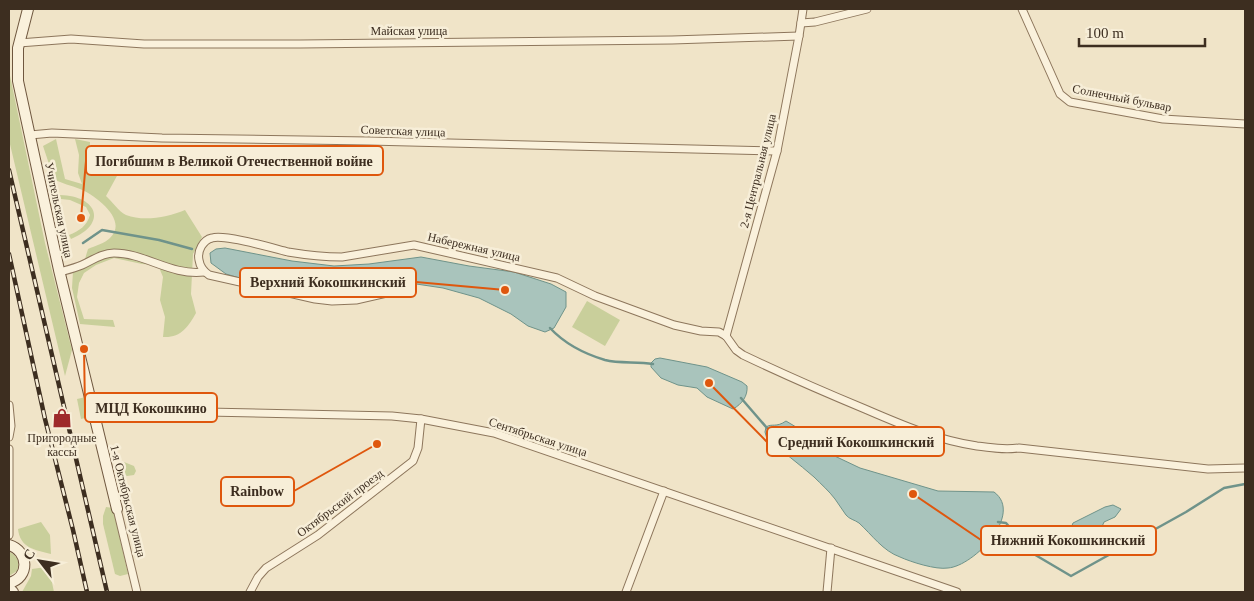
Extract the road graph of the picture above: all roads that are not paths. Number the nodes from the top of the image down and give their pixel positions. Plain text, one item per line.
1 (28, 9) edge
2 (803, 9) edge
3 (867, 9) edge
4 (1022, 9) edge
5 (802, 22) junction
6 (799, 36) junction
7 (19, 43) junction
8 (1245, 124) edge
9 (30, 135) junction
10 (777, 151) junction
11 (202, 269) junction
12 (60, 272) junction
13 (408, 292) dead end
14 (726, 336) junction
15 (9, 405) edge
16 (94, 416) junction
17 (421, 419) junction
18 (9, 437) edge
19 (9, 449) edge
20 (1245, 468) edge
21 (664, 491) junction
22 (118, 509) joint
23 (10, 541) edge
24 (831, 548) junction
25 (13, 581) edge
26 (9, 588) edge
27 (13, 592) edge
28 (137, 592) edge
29 (250, 592) edge
30 (626, 592) edge
31 (827, 592) edge
32 (957, 592) edge

1 - 7 street, Учительская улица
2 - 5 street, 2-я Центральная улица
3 - 5 street
4 - 8 street, Солнечный бульвар
5 - 6 street, 2-я Центральная улица
6 - 7 street, Майская улица
6 - 10 street, 2-я Центральная улица
7 - 9 street, Учительская улица
9 - 10 street, Советская улица
9 - 12 street, Учительская улица
10 - 14 street, 2-я Центральная улица
11 - 12 street
11 - 13 street
11 - 14 street, Набережная улица
12 - 16 street, Учительская улица
14 - 20 street
15 - 18 street
16 - 17 street, Сентябрьская улица
16 - 22 street, 1-я Октябрьская улица
17 - 21 street, Сентябрьская улица
17 - 29 street, Октябрьский проезд
19 - 23 street
21 - 24 street, Сентябрьская улица
21 - 30 street
22 - 28 street, 1-я Октябрьская улица
23 - 25 street
24 - 31 street
24 - 32 street, Сентябрьская улица
25 - 27 street
26 - 27 street

